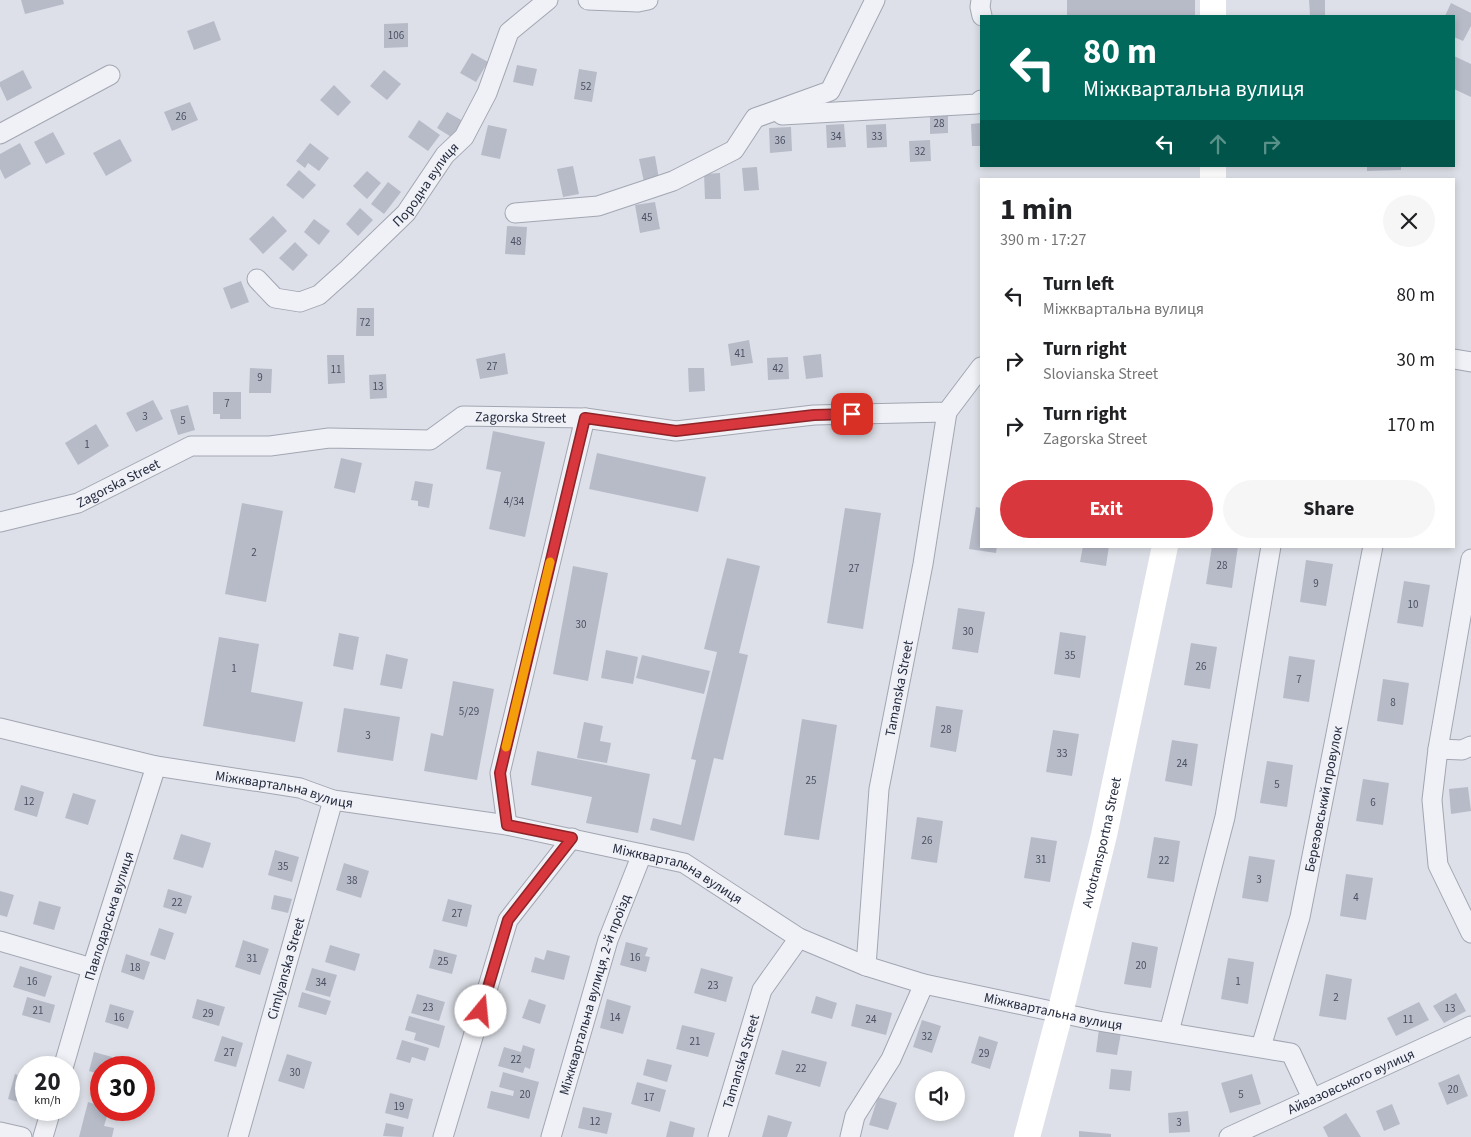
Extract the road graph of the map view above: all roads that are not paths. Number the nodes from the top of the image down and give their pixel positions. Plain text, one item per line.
1 (548, 0) edge
2 (588, 0) edge
3 (648, 0) edge
4 (875, 0) edge
5 (981, 0) edge
6 (1212, 0) edge
7 (982, 15) edge
8 (1212, 15) edge
9 (110, 75) dead end
10 (980, 101) edge
11 (755, 118) junction
12 (0, 134) edge
13 (515, 213) dead end
14 (257, 279) dead end
15 (1455, 359) edge
16 (1471, 362) edge
17 (980, 368) edge
18 (946, 412) junction
19 (585, 418) junction
20 (0, 522) edge
21 (1165, 548) edge
22 (1271, 548) edge
23 (1373, 548) edge
24 (1471, 558) edge
25 (0, 728) edge
26 (1471, 746) edge
27 (1438, 749) junction
28 (156, 766) junction
29 (334, 800) junction
30 (507, 825) junction
31 (572, 838) junction
32 (642, 854) junction
33 (1471, 933) edge
34 (800, 938) junction
35 (0, 940) edge
36 (866, 966) junction
37 (92, 968) junction
38 (924, 984) junction
39 (1060, 1013) junction
40 (1471, 1026) edge
41 (1169, 1032) junction
42 (1261, 1047) junction
43 (66, 1056) edge
44 (1312, 1098) junction
45 (48, 1121) edge
46 (0, 1132) edge
47 (22, 1137) edge
48 (43, 1137) edge
49 (238, 1137) edge
50 (443, 1137) edge
51 (551, 1137) edge
52 (718, 1137) edge
53 (850, 1137) edge
54 (1027, 1137) edge
55 (1229, 1137) edge

1 - 14 street, Породна вулиця
2 - 3 street
4 - 11 street
5 - 7 street
6 - 8 main road
9 - 12 street
10 - 11 street
11 - 13 street
15 - 16 street
17 - 18 street
18 - 19 street, Zagorska Street
18 - 36 street, Tamanska Street
19 - 20 street, Zagorska Street
19 - 30 street
21 - 39 main road, Avtotransportna Street
22 - 41 street
23 - 42 street, Березовський провулок
24 - 27 street
25 - 28 street, Міжквартальна вулиця
26 - 27 street
27 - 33 street
28 - 29 street, Міжквартальна вулиця
28 - 37 street, Павлодарська вулиця
29 - 30 street, Міжквартальна вулиця
29 - 49 street, Cimlyanska Street
30 - 31 street, Міжквартальна вулиця
31 - 32 street, Міжквартальна вулиця
31 - 50 street
32 - 34 street, Міжквартальна вулиця
32 - 51 street, Міжквартальна вулиця, 2-й проїзд
34 - 36 street, Міжквартальна вулиця
34 - 52 street, Tamanska Street
35 - 37 street
36 - 38 street, Міжквартальна вулиця
37 - 43 street, Павлодарська вулиця
38 - 39 street, Міжквартальна вулиця
38 - 53 street
39 - 41 street, Міжквартальна вулиця
39 - 54 main road, Avtotransportna Street
40 - 44 street, Айвазовського вулиця
41 - 42 street, Міжквартальна вулиця
42 - 44 street, Міжквартальна вулиця
44 - 55 street, Айвазовського вулиця
45 - 48 street
46 - 47 street

